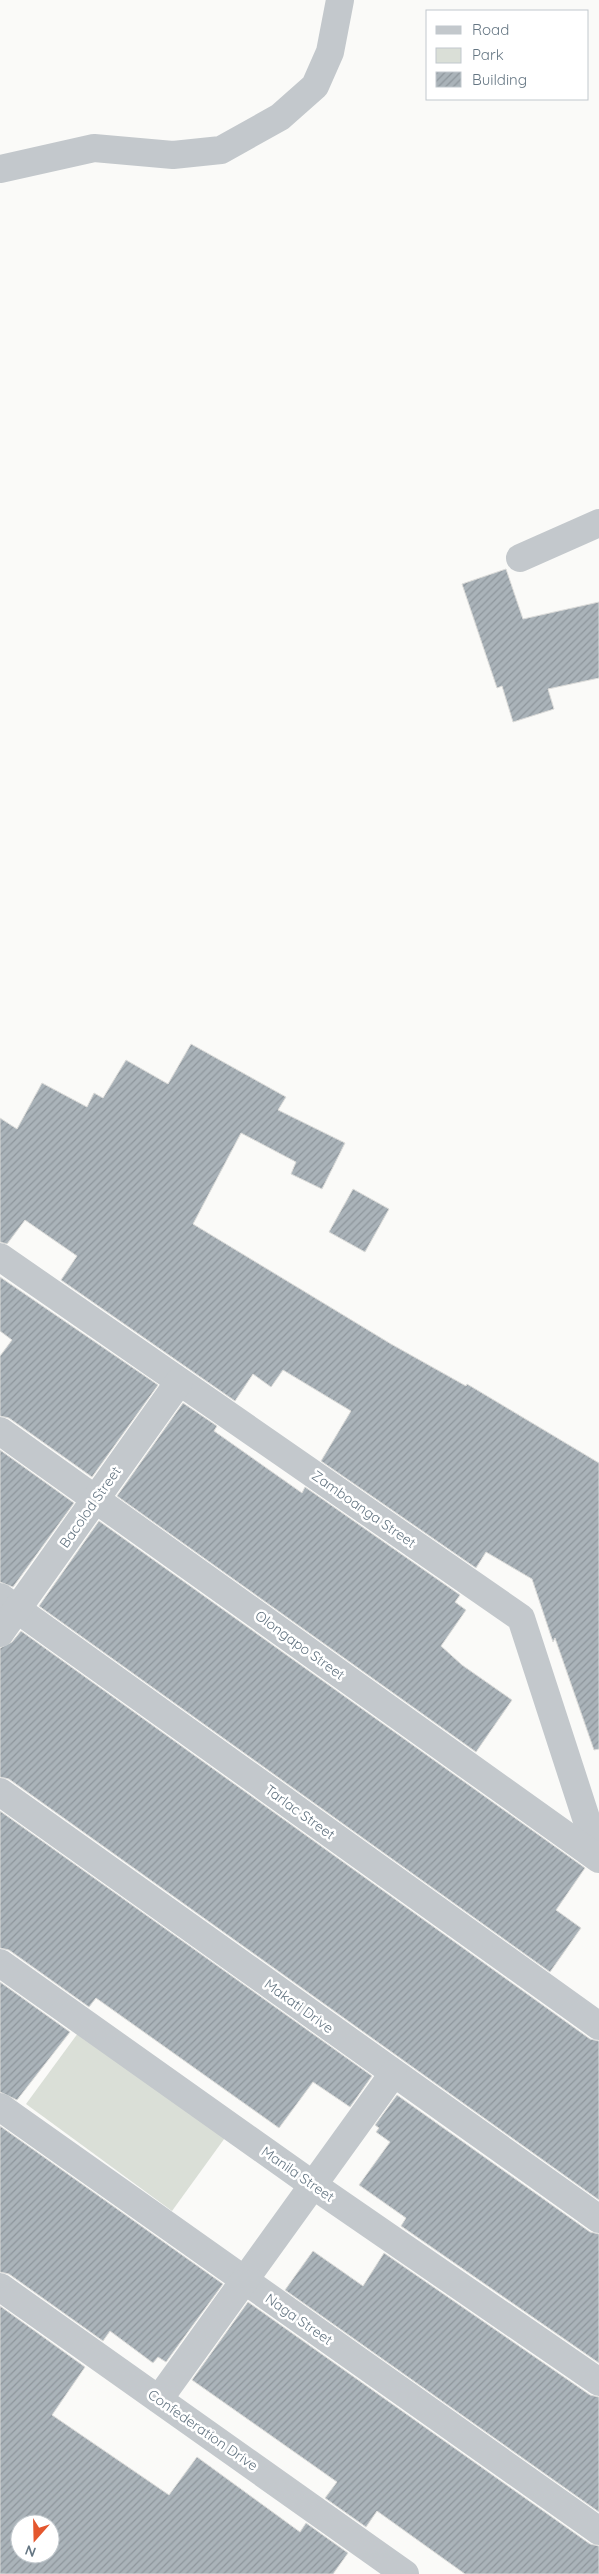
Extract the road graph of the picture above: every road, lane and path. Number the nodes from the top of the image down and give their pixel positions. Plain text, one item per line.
1 (340, 0) edge
2 (0, 169) edge
3 (599, 523) edge
4 (520, 558) dead end
5 (0, 1257) edge
6 (179, 1382) junction
7 (0, 1431) edge
8 (95, 1499) junction
9 (8, 1603) edge
10 (0, 1633) edge
11 (588, 1784) edge
12 (0, 1792) edge
13 (599, 1858) edge
14 (0, 1962) edge
15 (599, 2026) edge
16 (393, 2074) junction
17 (0, 2107) edge
18 (313, 2186) junction
19 (599, 2219) edge
20 (244, 2280) junction
21 (0, 2287) edge
22 (599, 2382) edge
23 (159, 2399) junction
24 (599, 2531) edge
25 (405, 2574) edge

1 - 2 street
3 - 4 street
5 - 6 street, Zamboanga Street
6 - 8 street, Bacolod Street
6 - 11 street, Zamboanga Street
7 - 8 street, Olongapo Street
8 - 9 street, Bacolod Street
8 - 13 street, Olongapo Street
9 - 10 street, Bacolod Street
9 - 15 street, Tarlac Street
11 - 13 street, Zamboanga Street
12 - 16 street, Makati Drive
14 - 18 street, Manila Street
16 - 18 street
16 - 19 street, Makati Drive
17 - 20 street, Naga Street
18 - 20 street
18 - 22 street, Manila Street
20 - 23 street
20 - 24 street, Naga Street
21 - 23 street, Confederation Drive
23 - 25 street, Confederation Drive

